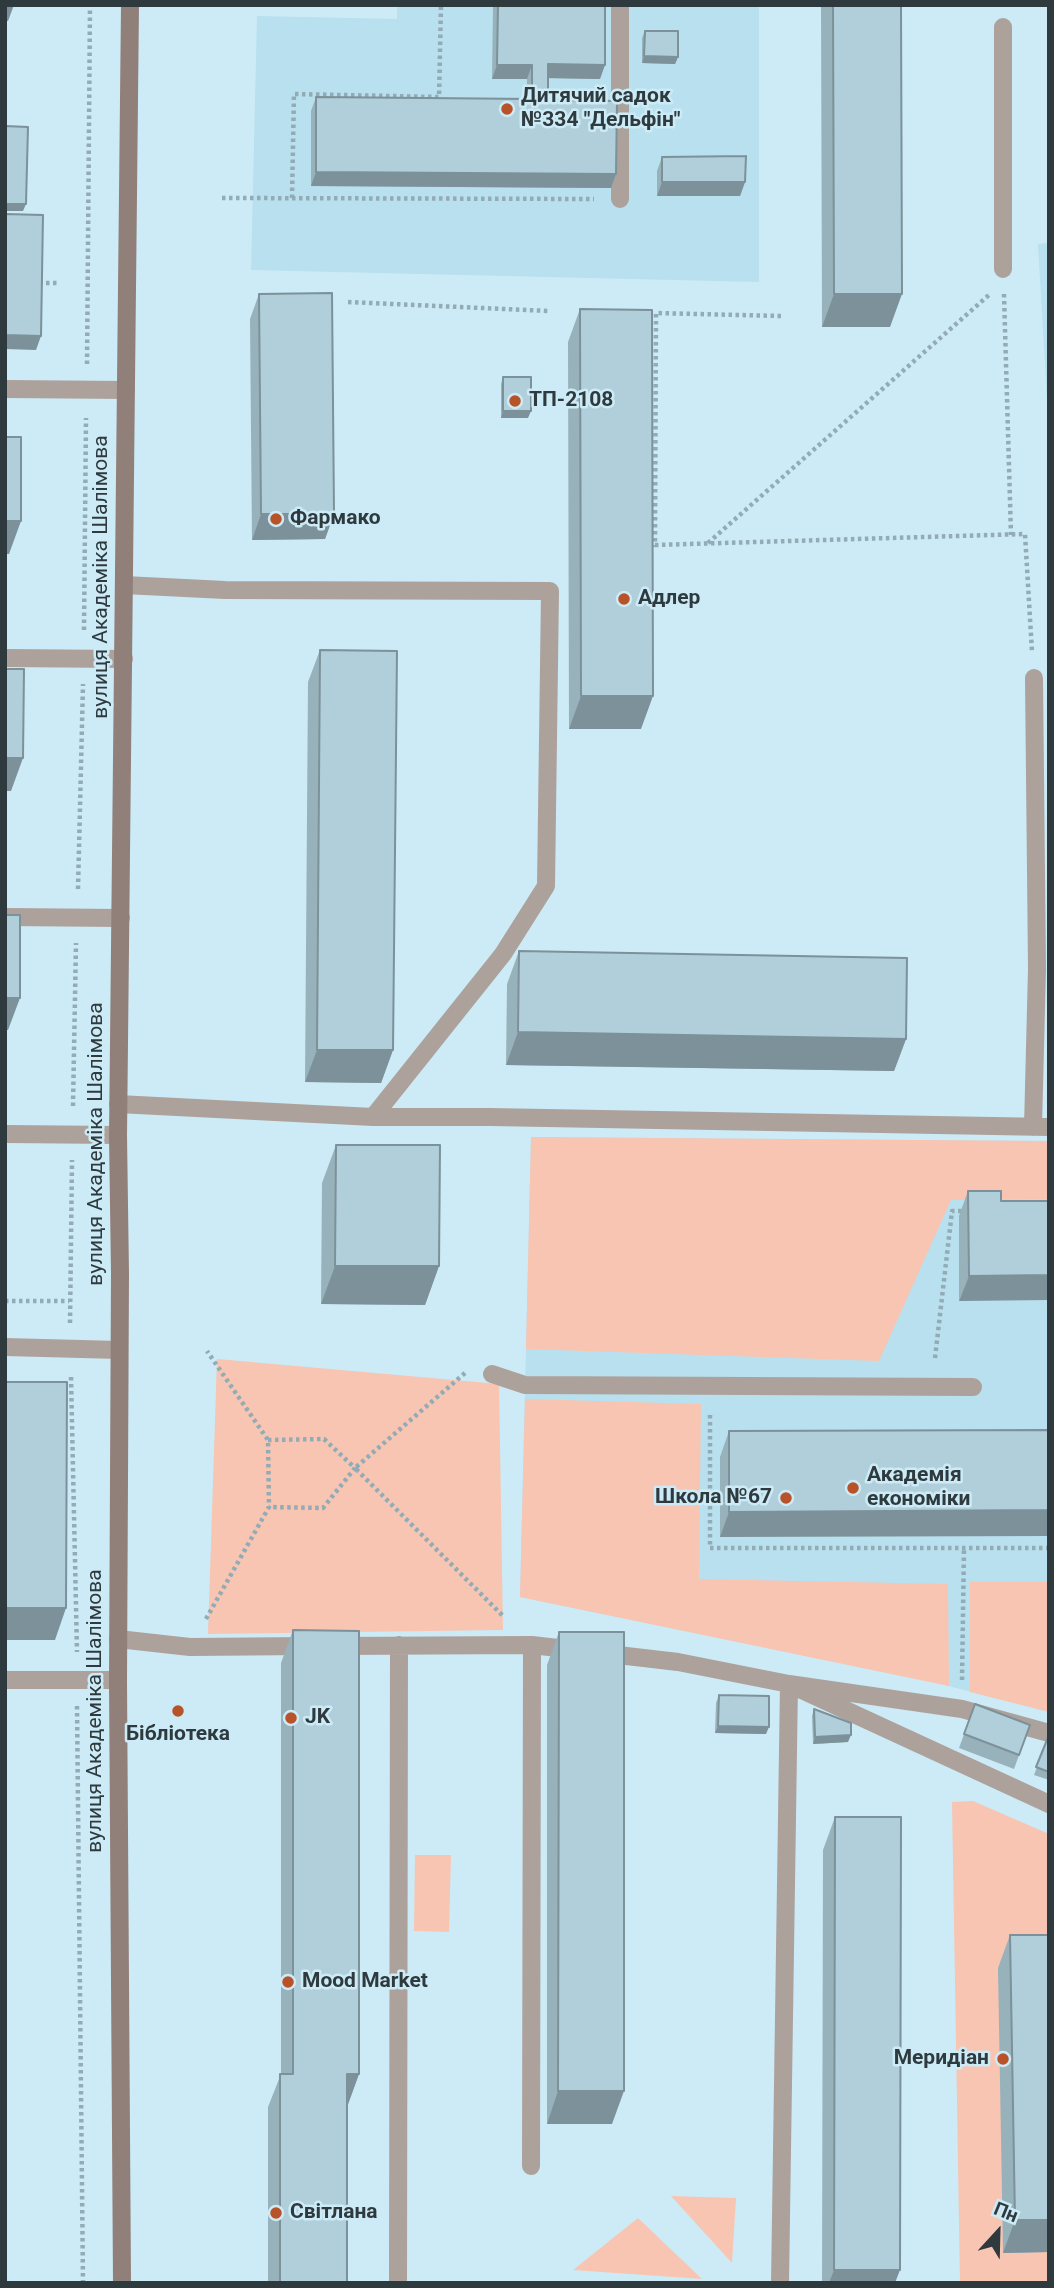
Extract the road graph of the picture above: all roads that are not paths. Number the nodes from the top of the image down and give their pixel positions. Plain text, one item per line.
1 (130, 5) edge
2 (620, 5) edge
3 (1003, 27) dead end
4 (620, 199) road end
5 (1004, 275) road end
6 (5, 389) edge
7 (126, 390) junction
8 (124, 585) junction
9 (5, 658) edge
10 (124, 659) junction
11 (1034, 678) road end
12 (5, 917) edge
13 (121, 918) junction
14 (118, 1104) junction
15 (373, 1118) junction
16 (1041, 1127) edge
17 (5, 1134) edge
18 (118, 1135) junction
19 (5, 1347) edge
20 (119, 1350) junction
21 (492, 1374) dead end
22 (973, 1387) dead end
23 (118, 1639) junction
24 (399, 1645) junction
25 (532, 1645) junction
26 (5, 1680) edge
27 (118, 1680) junction
28 (789, 1684) junction
29 (1049, 1733) edge
30 (1049, 1804) edge
31 (531, 2166) dead end
32 (122, 2283) edge
33 (398, 2283) edge
34 (780, 2283) edge

1 - 7 street, вулиця Академіка Шалімова
2 - 4 street
3 - 5 street
6 - 7 street
7 - 8 street, вулиця Академіка Шалімова
8 - 10 street, вулиця Академіка Шалімова
8 - 15 street
9 - 10 street
10 - 13 street, вулиця Академіка Шалімова
11 - 16 street
12 - 13 street
13 - 14 street, вулиця Академіка Шалімова
14 - 15 street
14 - 18 street, вулиця Академіка Шалімова
15 - 16 street
17 - 18 street
18 - 20 street, вулиця Академіка Шалімова
19 - 20 street
20 - 23 street, вулиця Академіка Шалімова
21 - 22 street
23 - 24 street
23 - 27 street, вулиця Академіка Шалімова
24 - 25 street
24 - 33 street
25 - 28 street
25 - 31 street
26 - 27 street
27 - 32 street, вулиця Академіка Шалімова
28 - 29 street
28 - 30 street
28 - 34 street

